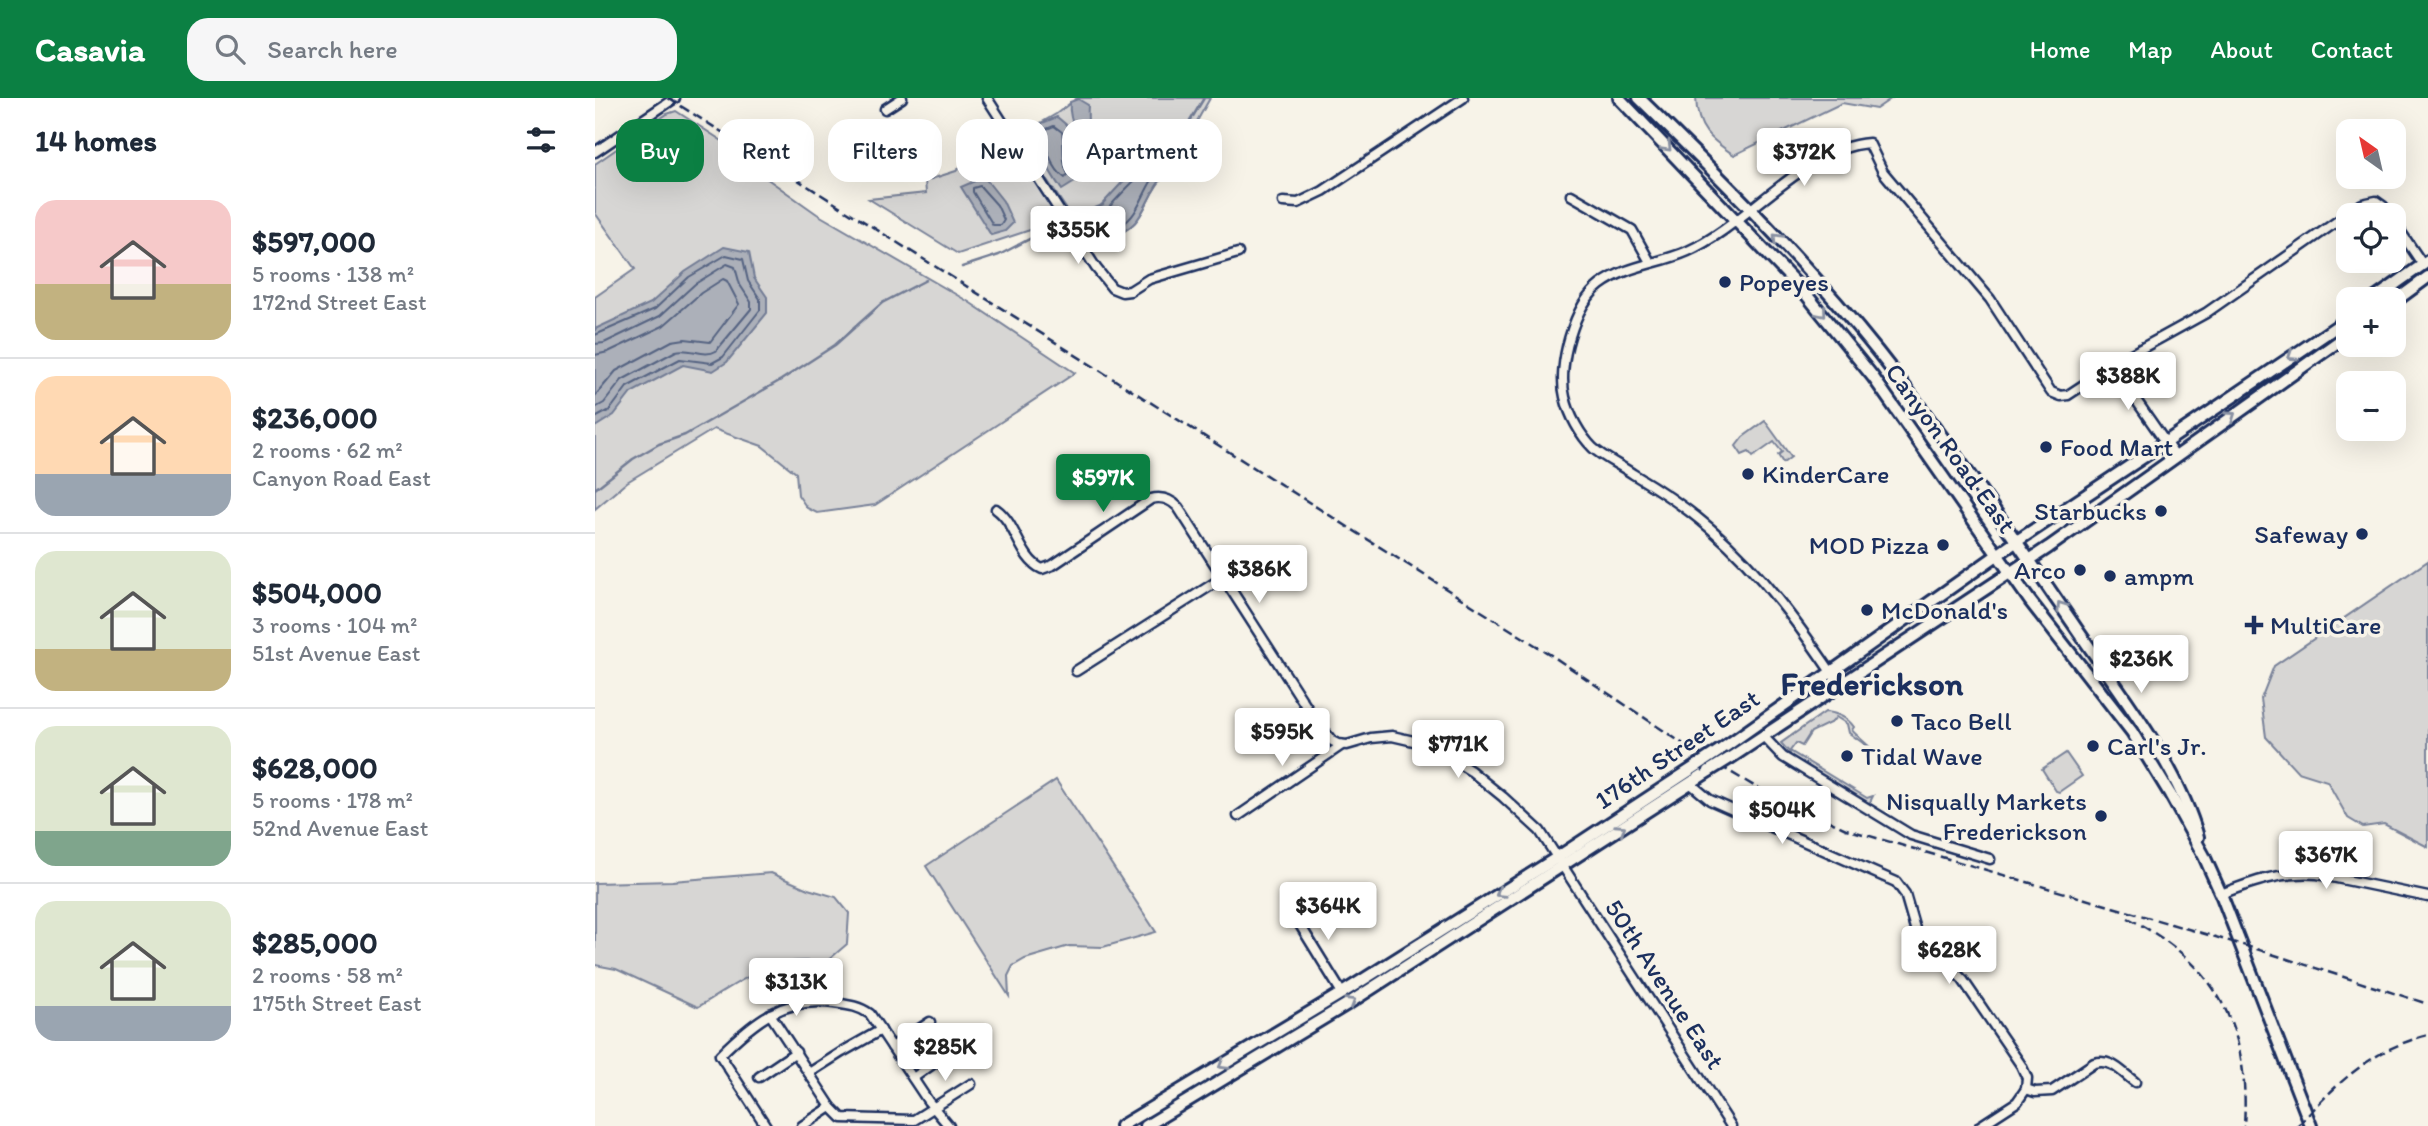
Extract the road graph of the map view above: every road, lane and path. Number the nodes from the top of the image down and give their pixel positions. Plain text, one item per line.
1 (675, 98) edge
2 (902, 98) edge
3 (988, 98) edge
4 (1463, 98) edge
5 (1619, 98) edge
6 (1639, 98) edge
7 (885, 109) dead end
8 (595, 152) edge
9 (1571, 195) dead end
10 (1283, 202) dead end
11 (1750, 210) junction
12 (1736, 220) junction
13 (2336, 222) edge
14 (2406, 240) edge
15 (1238, 253) dead end
16 (1650, 262) junction
17 (2426, 271) edge
18 (2396, 287) edge
19 (2406, 290) edge
20 (2336, 326) edge
21 (2336, 343) edge
22 (1558, 346) dead end
23 (1568, 348) junction
24 (2113, 367) junction
25 (2166, 442) junction
26 (2175, 456) junction
27 (996, 509) dead end
28 (2017, 541) junction
29 (1999, 554) junction
30 (2029, 559) junction
31 (2011, 572) junction
32 (1224, 578) junction
33 (1076, 671) dead end
34 (1830, 672) junction
35 (1839, 684) junction
36 (1763, 736) junction
37 (1342, 745) junction
38 (1691, 783) junction
39 (1238, 816) dead end
40 (2204, 856) junction
41 (1990, 859) dead end
42 (1561, 861) junction
43 (2221, 894) junction
44 (2428, 897) edge
45 (1289, 907) dead end
46 (1342, 993) junction
47 (1329, 1001) junction
48 (770, 1014) junction
49 (930, 1022) dead end
50 (881, 1030) junction
51 (892, 1047) junction
52 (953, 1050) dead end
53 (796, 1052) junction
54 (1262, 1054) junction
55 (809, 1073) junction
56 (759, 1077) dead end
57 (913, 1078) junction
58 (2135, 1082) dead end
59 (971, 1084) dead end
60 (2026, 1089) junction
61 (831, 1107) junction
62 (934, 1107) junction
63 (863, 1123) edge
64 (766, 1126) edge
65 (802, 1126) edge
66 (949, 1126) edge
67 (1121, 1126) edge
68 (1146, 1126) edge
69 (1731, 1126) edge
70 (1980, 1126) edge
71 (2311, 1126) edge

1 - 8 street
2 - 7 street
3 - 15 street
4 - 10 street
5 -> 12 main road, Canyon Road East
6 - 11 main road, Canyon Road East
9 - 16 street
11 - 12 street
11 - 24 street
28 -> 11 main road, Canyon Road East
12 - 16 street
12 -> 29 main road, Canyon Road East
13 - 24 street
14 - 17 street
16 - 23 street
17 - 18 main road
17 - 19 main road
20 -> 25 main road, 176th Street East
26 -> 21 main road, 176th Street East
22 - 23 street
23 - 34 street
24 - 25 street
25 - 26 street
25 - 28 main road, 176th Street East
26 - 30 main road, 176th Street East
27 - 32 street
28 - 29 main road, 176th Street East
28 - 30 main road, Canyon Road East
29 - 31 main road, Canyon Road East
29 - 34 main road, 176th Street East
30 - 31 main road, 176th Street East
40 -> 30 main road, Canyon Road East
31 - 35 main road, 176th Street East
31 - 40 main road, Canyon Road East
32 - 33 street
32 - 37 street
34 - 35 street
34 - 42 main road, 176th Street East, bridge
35 - 36 main road, 176th Street East
36 - 38 main road, 176th Street East, bridge
36 - 41 street
37 - 39 street
37 - 42 street, 50th Avenue East
42 -> 38 main road, 176th Street East
38 - 60 street
40 - 43 main road, Canyon Road East
42 -> 46 main road, 176th Street East
54 -> 42 main road, 176th Street East
42 - 69 street, 50th Avenue East
43 - 44 street
43 - 71 main road, Canyon Road East
45 - 46 street
46 - 47 main road, 176th Street East
47 - 54 main road
47 -> 67 main road, 176th Street East
48 - 50 street
48 - 53 street
48 - 64 street
49 - 51 street
50 - 51 street
50 - 55 street
51 - 57 street
52 - 57 street
53 - 55 street
53 - 56 street
54 - 68 main road, 176th Street East
55 - 61 street
57 - 62 street
58 - 60 street
59 - 62 street
60 - 70 street
61 - 63 street
61 - 65 street
62 - 63 street
62 - 66 street

